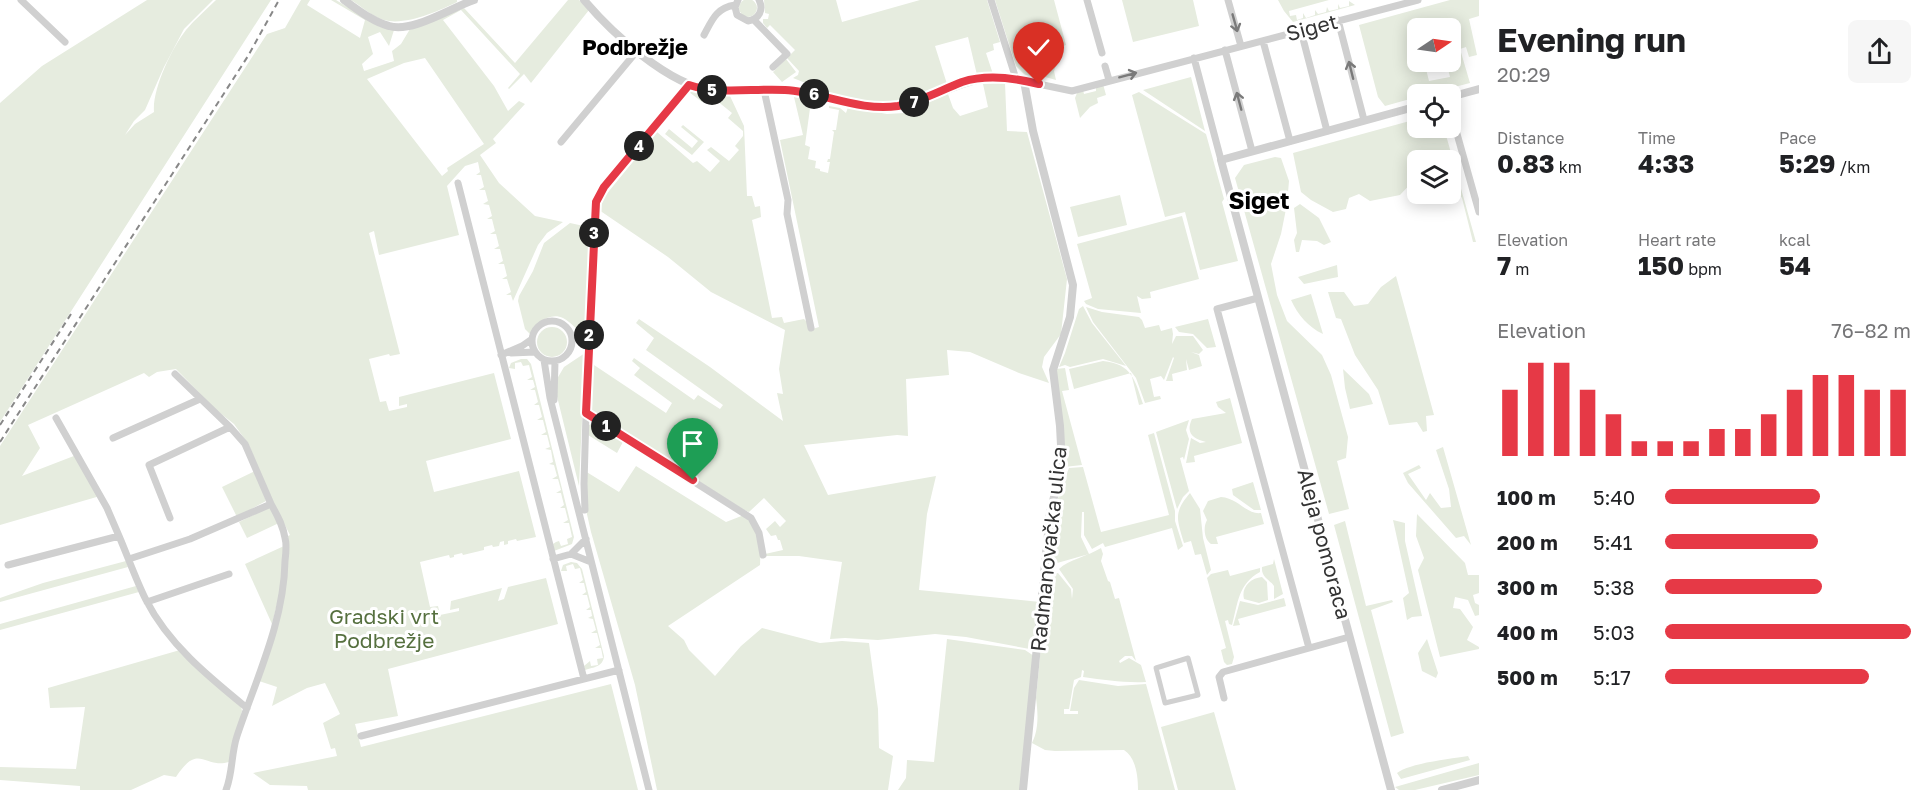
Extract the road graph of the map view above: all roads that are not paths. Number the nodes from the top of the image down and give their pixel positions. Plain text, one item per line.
1 (21, 0) edge
2 (344, 0) edge
3 (474, 0) edge
4 (584, 0) edge
5 (759, 0) edge
6 (991, 0) edge
7 (1087, 0) edge
8 (1228, 0) edge
9 (1418, 0) edge
10 (737, 3) edge
11 (754, 20) junction
12 (1338, 20) junction
13 (1301, 31) junction
14 (704, 35) dead end
15 (1263, 40) junction
16 (65, 42) dead end
17 (1241, 46) junction
18 (1225, 50) junction
19 (637, 51) junction
20 (1102, 53) dead end
21 (1194, 58) junction
22 (1105, 66) dead end
23 (773, 67) dead end
24 (1020, 80) junction
25 (1109, 80) junction
26 (689, 85) junction
27 (1479, 89) edge
28 (764, 90) junction
29 (1461, 94) edge
30 (1407, 109) edge
31 (1364, 120) junction
32 (1327, 131) junction
33 (1458, 138) edge
34 (1290, 141) junction
35 (561, 142) dead end
36 (1252, 151) junction
37 (1221, 160) junction
38 (458, 183) dead end
39 (1479, 212) edge
40 (1258, 298) junction
41 (812, 328) dead end
42 (532, 339) junction
43 (535, 352) junction
44 (505, 354) junction
45 (544, 360) junction
46 (555, 361) junction
47 (175, 374) dead end
48 (200, 399) junction
49 (586, 413) junction
50 (555, 415) junction
51 (56, 418) dead end
52 (230, 427) junction
53 (113, 438) dead end
54 (271, 504) junction
55 (585, 510) dead end
56 (170, 518) dead end
57 (119, 536) junction
58 (586, 539) junction
59 (571, 554) junction
60 (763, 555) dead end
61 (129, 559) junction
62 (553, 559) junction
63 (591, 562) junction
64 (8, 565) dead end
65 (229, 574) dead end
66 (147, 602) junction
67 (1350, 637) junction
68 (1309, 648) junction
69 (1188, 658) joint
70 (619, 670) junction
71 (584, 679) junction
72 (1224, 698) dead end
73 (247, 708) junction
74 (361, 736) dead end
75 (1479, 780) edge
76 (226, 790) edge
77 (649, 790) edge
78 (1023, 790) edge
79 (1391, 790) edge
80 (1442, 790) edge

1 - 16 street
2 - 3 street
4 - 19 street
5 - 11 street
6 - 24 street
7 - 20 street
8 -> 17 street
9 - 12 street, Siget
10 - 11 street
10 - 14 street
11 - 23 street
12 - 13 street, Siget
31 -> 12 street
13 - 15 street, Siget
13 - 32 street
15 - 17 street, Siget
15 - 34 street
17 - 18 street, Siget
18 - 21 street, Siget
36 -> 18 street
19 - 26 street
19 - 35 street
25 -> 21 street, Siget
21 - 37 street, Aleja pomoraca
22 - 25 street
24 - 25 street, Siget
24 - 28 street
24 - 78 street, Radmanovačka ulica
26 - 28 street
26 - 49 street
27 - 29 street
28 - 41 street
30 - 31 street
31 - 32 street
32 - 34 street
33 - 39 street
34 - 36 street
36 - 37 street
37 - 40 street, Aleja pomoraca
38 - 44 street
40 - 67 street, Aleja pomoraca
40 - 68 street, Aleja pomoraca
42 - 43 street
42 - 44 street
42 - 46 street
43 - 44 street
43 - 45 street
44 - 62 street
45 - 46 street
45 - 50 street
46 - 50 street
47 - 48 street
48 - 52 street
48 - 53 street
49 - 55 street
49 - 60 street
50 - 58 street
51 - 57 street
52 - 54 street
52 - 56 street
54 - 61 street
54 - 73 street
57 - 61 street
57 - 64 street
58 - 59 street
58 - 63 street
59 - 62 street
59 - 63 street
61 - 66 street
62 - 71 street
63 - 70 street
65 - 66 street
66 - 73 street
67 - 68 street
67 - 79 street, Aleja pomoraca
68 - 72 street
69 - 69 street
70 - 71 street
70 - 77 street
71 - 74 street
73 - 76 street
75 - 80 street

